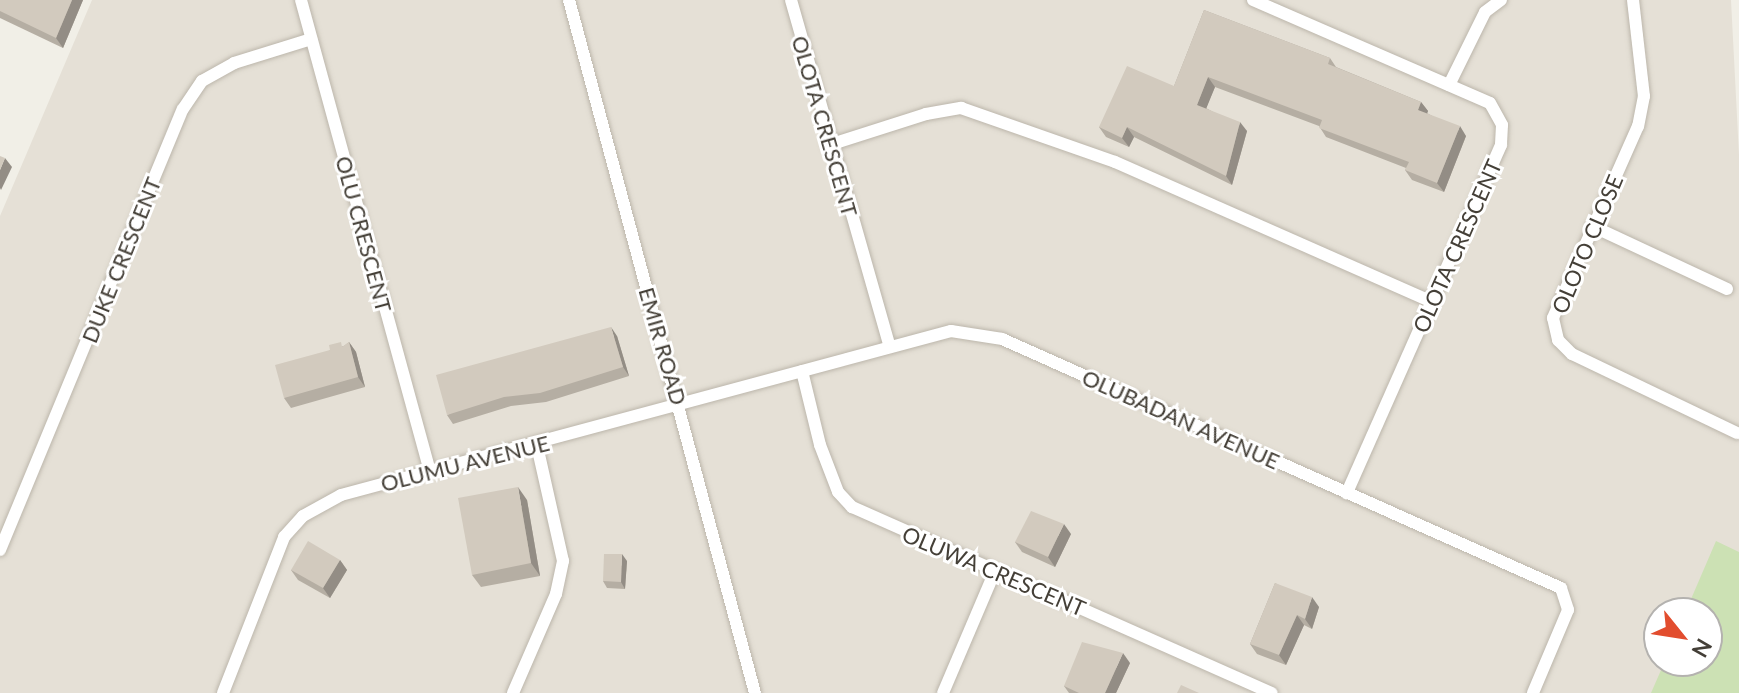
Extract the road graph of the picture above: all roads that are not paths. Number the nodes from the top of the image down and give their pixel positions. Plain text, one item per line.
1 (301, 0) edge
2 (569, 0) edge
3 (791, 0) edge
4 (1253, 0) edge
5 (1501, 0) edge
6 (1633, 0) edge
7 (311, 39) junction
8 (1449, 85) junction
9 (829, 145) junction
10 (1592, 226) junction
11 (1727, 289) dead end
12 (1433, 302) junction
13 (889, 343) junction
14 (802, 371) junction
15 (680, 405) junction
16 (1737, 433) dead end
17 (537, 446) junction
18 (429, 467) junction
19 (1347, 493) junction
20 (0, 550) edge
21 (995, 571) junction
22 (223, 693) edge
23 (513, 693) edge
24 (755, 693) edge
25 (943, 693) edge
26 (1272, 693) edge
27 (1533, 693) edge

1 - 7 street, OLU CRESCENT
2 - 15 street, EMIR ROAD
3 - 9 street, OLOTA CRESCENT
4 - 8 street, OLOTA CRESCENT
5 - 8 street
6 - 10 street, OLOTO CLOSE
7 - 18 street, OLU CRESCENT
7 - 20 street, DUKE CRESCENT
8 - 12 street, OLOTA CRESCENT
9 - 12 street
9 - 13 street, OLOTA CRESCENT
10 - 11 street
10 - 16 street, OLOTO CLOSE
12 - 19 street, OLOTA CRESCENT
13 - 14 street, OLUBADAN AVENUE
13 - 19 street, OLUBADAN AVENUE
14 - 15 street, OLUBADAN AVENUE
14 - 21 street, OLUWA CRESCENT
15 - 17 street, OLUMU AVENUE
15 - 24 street, EMIR ROAD
17 - 18 street, OLUMU AVENUE
17 - 23 street
18 - 22 street, OLUMU AVENUE
19 - 27 street, OLUBADAN AVENUE
21 - 25 street
21 - 26 street, OLUWA CRESCENT

